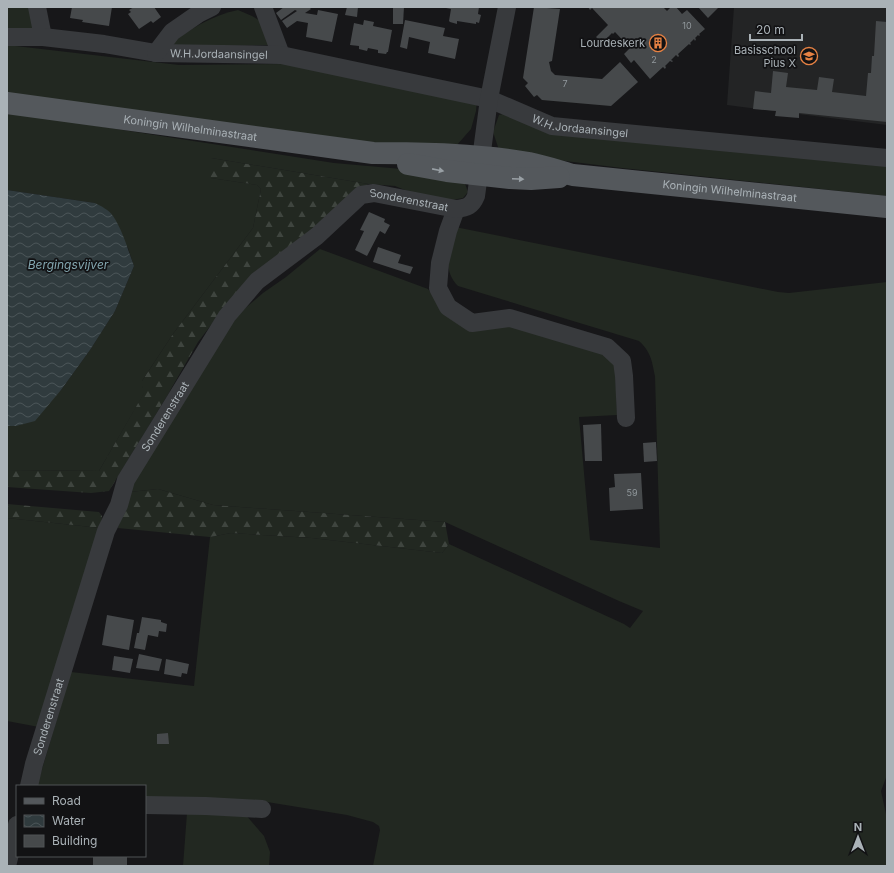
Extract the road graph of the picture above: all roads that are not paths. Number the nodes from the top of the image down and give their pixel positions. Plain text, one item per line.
1 (37, 7) edge
2 (212, 7) edge
3 (263, 7) edge
4 (507, 7) edge
5 (7, 37) edge
6 (43, 38) junction
7 (156, 54) junction
8 (281, 55) junction
9 (489, 100) junction
10 (7, 103) edge
11 (887, 158) edge
12 (481, 166) junction
13 (887, 207) edge
14 (456, 209) junction
15 (626, 418) dead end
16 (30, 785) edge
17 (146, 805) edge
18 (262, 809) dead end
19 (16, 829) edge
20 (7, 866) edge

1 - 6 street
2 - 7 street, W.H.Jordaansingel
3 - 8 street, W.H.Jordaansingel
4 - 9 street, Sonderenstraat
5 - 6 street, W.H.Jordaansingel
6 - 7 street, W.H.Jordaansingel
7 - 8 street, W.H.Jordaansingel
8 - 9 street, W.H.Jordaansingel
9 - 11 street, W.H.Jordaansingel
9 - 12 street, Sonderenstraat
10 - 12 main road, Koningin Wilhelminastraat
12 - 13 main road, Koningin Wilhelminastraat
12 - 14 street, Sonderenstraat
14 - 15 street, Sonderenstraat
14 - 16 street, Sonderenstraat
17 - 18 street
19 - 20 street

